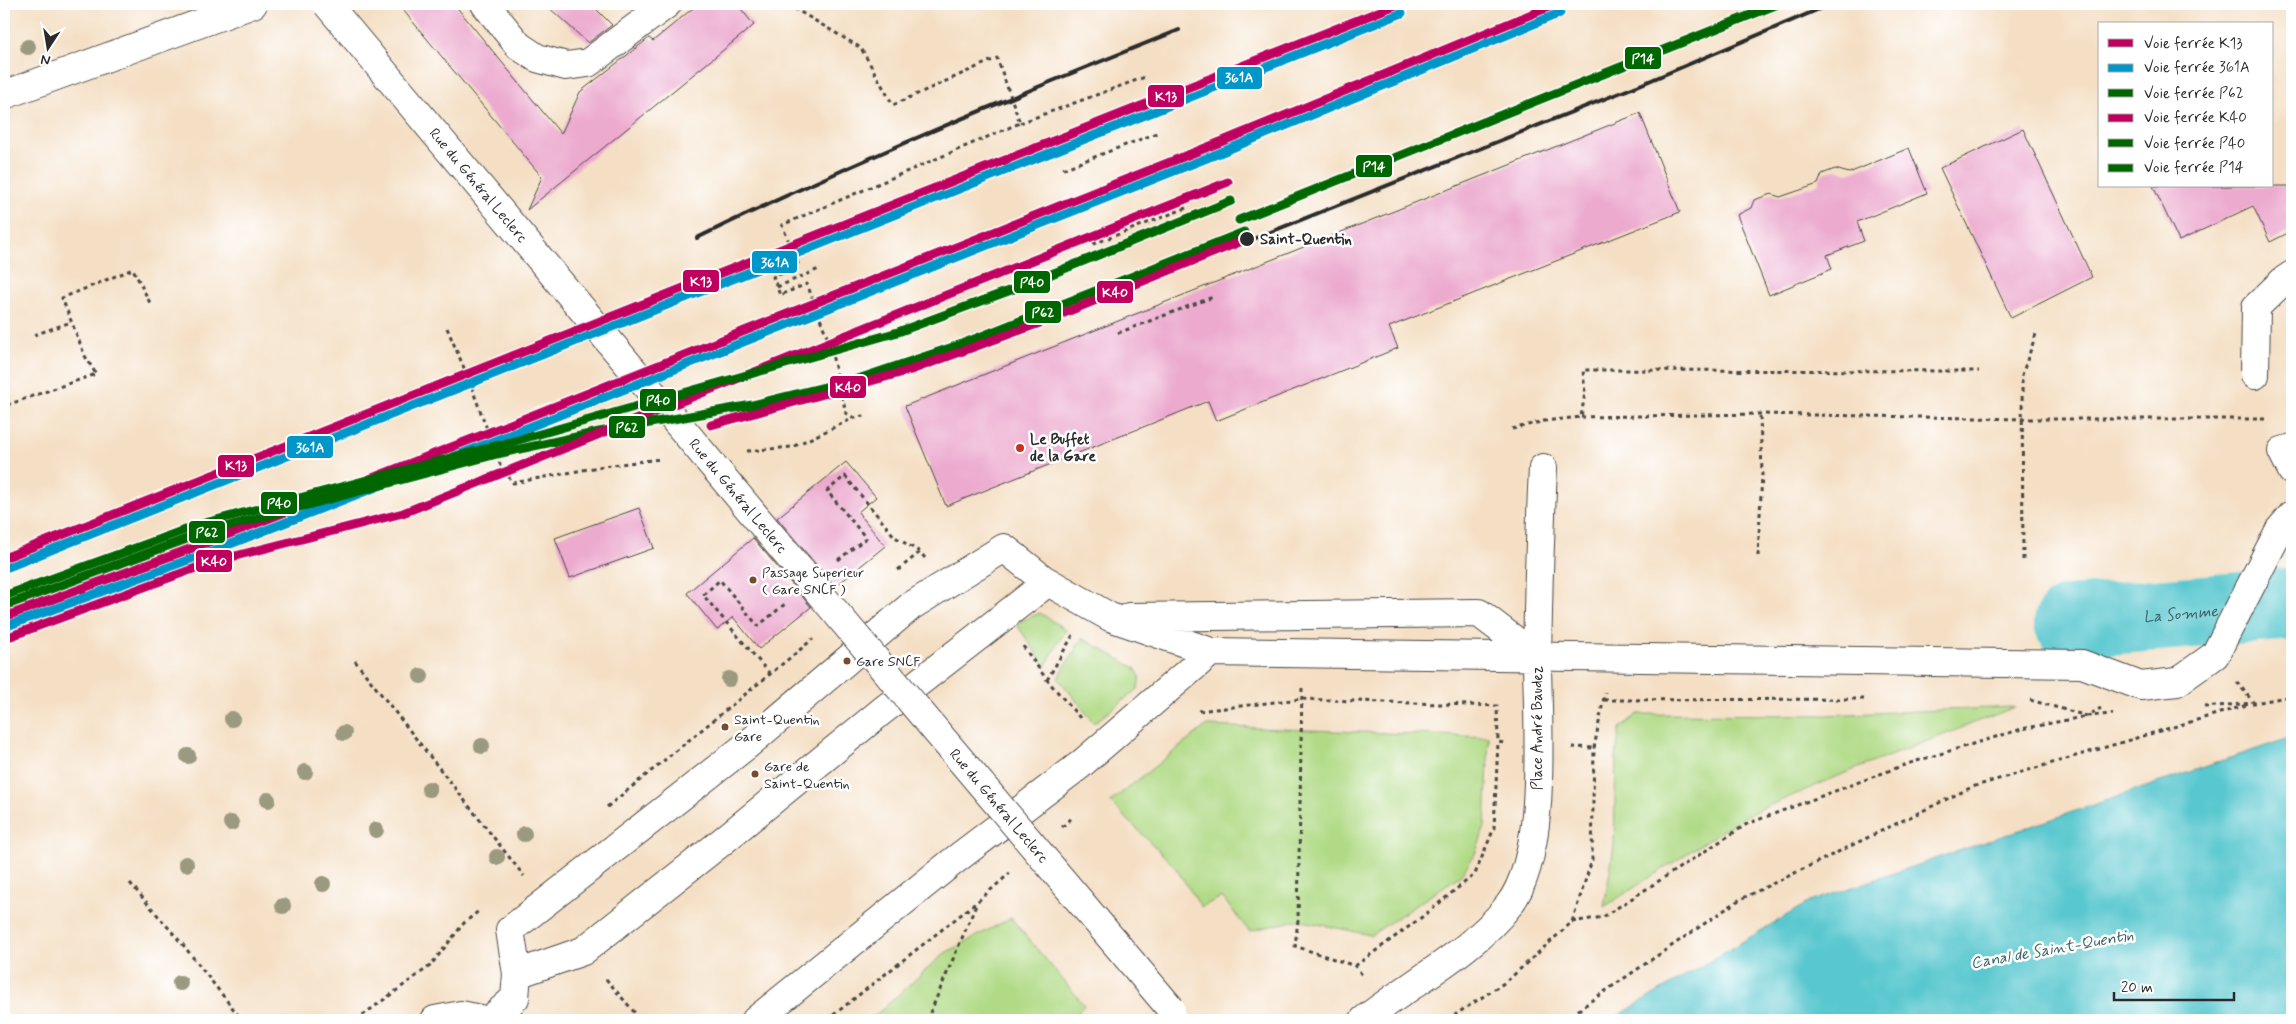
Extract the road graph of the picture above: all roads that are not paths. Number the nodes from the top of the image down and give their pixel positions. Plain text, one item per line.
1 (253, 4) edge
2 (327, 4) edge
3 (485, 4) edge
4 (666, 4) edge
5 (4, 96) edge
6 (2292, 274) edge
7 (2255, 375) dead end
8 (2292, 448) edge
9 (1543, 468) dead end
10 (2292, 471) edge
11 (2286, 522) edge
12 (1048, 582) junction
13 (1110, 617) junction
14 (1211, 652) junction
15 (1537, 657) junction
16 (517, 974) junction
17 (1171, 1009) dead end
18 (435, 1020) edge
19 (484, 1020) edge
20 (490, 1020) edge
21 (756, 1020) edge
22 (1364, 1020) edge

1 - 5 street
2 - 17 street, Rue du Général Leclerc, bridge
3 - 4 street
6 - 7 street
8 - 10 street
9 - 15 street
11 - 15 street
12 - 13 street, Place André Baudez
12 - 16 street
12 - 16 street, Place André Baudez
13 - 14 street, Place André Baudez
13 - 15 street
14 - 15 street, Place André Baudez
14 - 21 street
15 - 22 street, Place André Baudez
16 - 20 street
18 - 19 street

